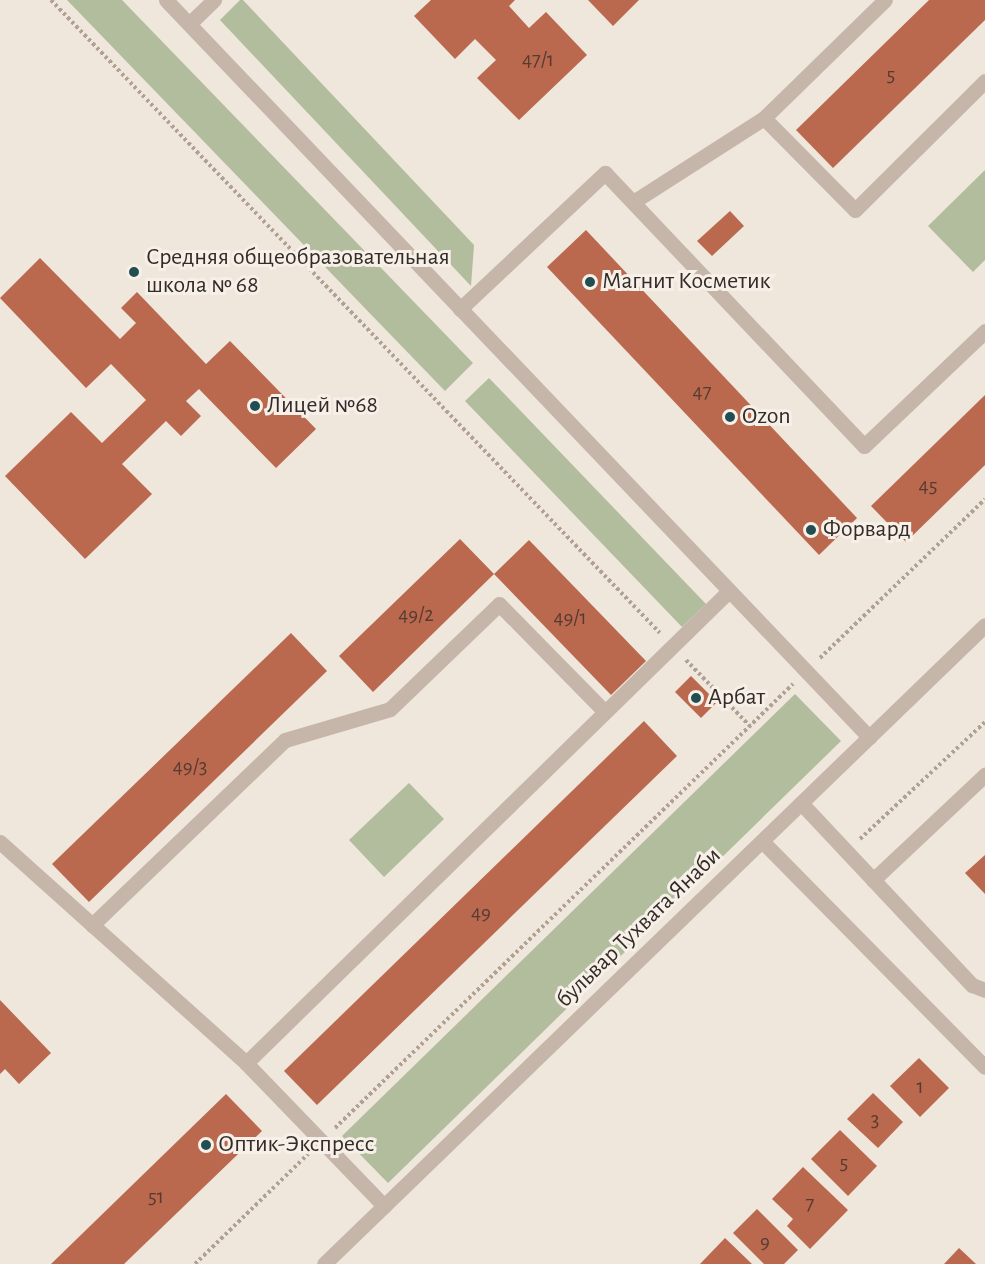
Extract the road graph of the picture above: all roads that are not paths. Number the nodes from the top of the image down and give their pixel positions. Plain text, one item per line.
1 (166, 0) edge
2 (214, 0) edge
3 (885, 0) edge
4 (189, 24) junction
5 (985, 81) edge
6 (764, 117) junction
7 (633, 202) junction
8 (460, 309) junction
9 (985, 331) edge
10 (729, 591) junction
11 (985, 626) edge
12 (606, 712) junction
13 (869, 737) junction
14 (985, 775) edge
15 (801, 803) junction
16 (762, 841) junction
17 (0, 842) edge
18 (873, 880) junction
19 (92, 925) junction
20 (985, 990) edge
21 (246, 1063) junction
22 (985, 1067) edge
23 (384, 1206) junction
24 (324, 1264) edge

1 - 4 street
2 - 4 street
3 - 6 street
4 - 8 street
5 - 6 street
6 - 7 street
7 - 8 street
7 - 9 street
8 - 10 street
10 - 12 street
10 - 13 street
11 - 13 street, бульвар Тухвата Янаби
12 - 19 street
12 - 21 street
13 - 15 street, бульвар Тухвата Янаби
14 - 18 street
15 - 16 street, бульвар Тухвата Янаби
15 - 18 street
16 - 22 street
16 - 23 street, бульвар Тухвата Янаби
17 - 19 street
18 - 20 street
19 - 21 street
21 - 23 street
23 - 24 street, бульвар Тухвата Янаби

